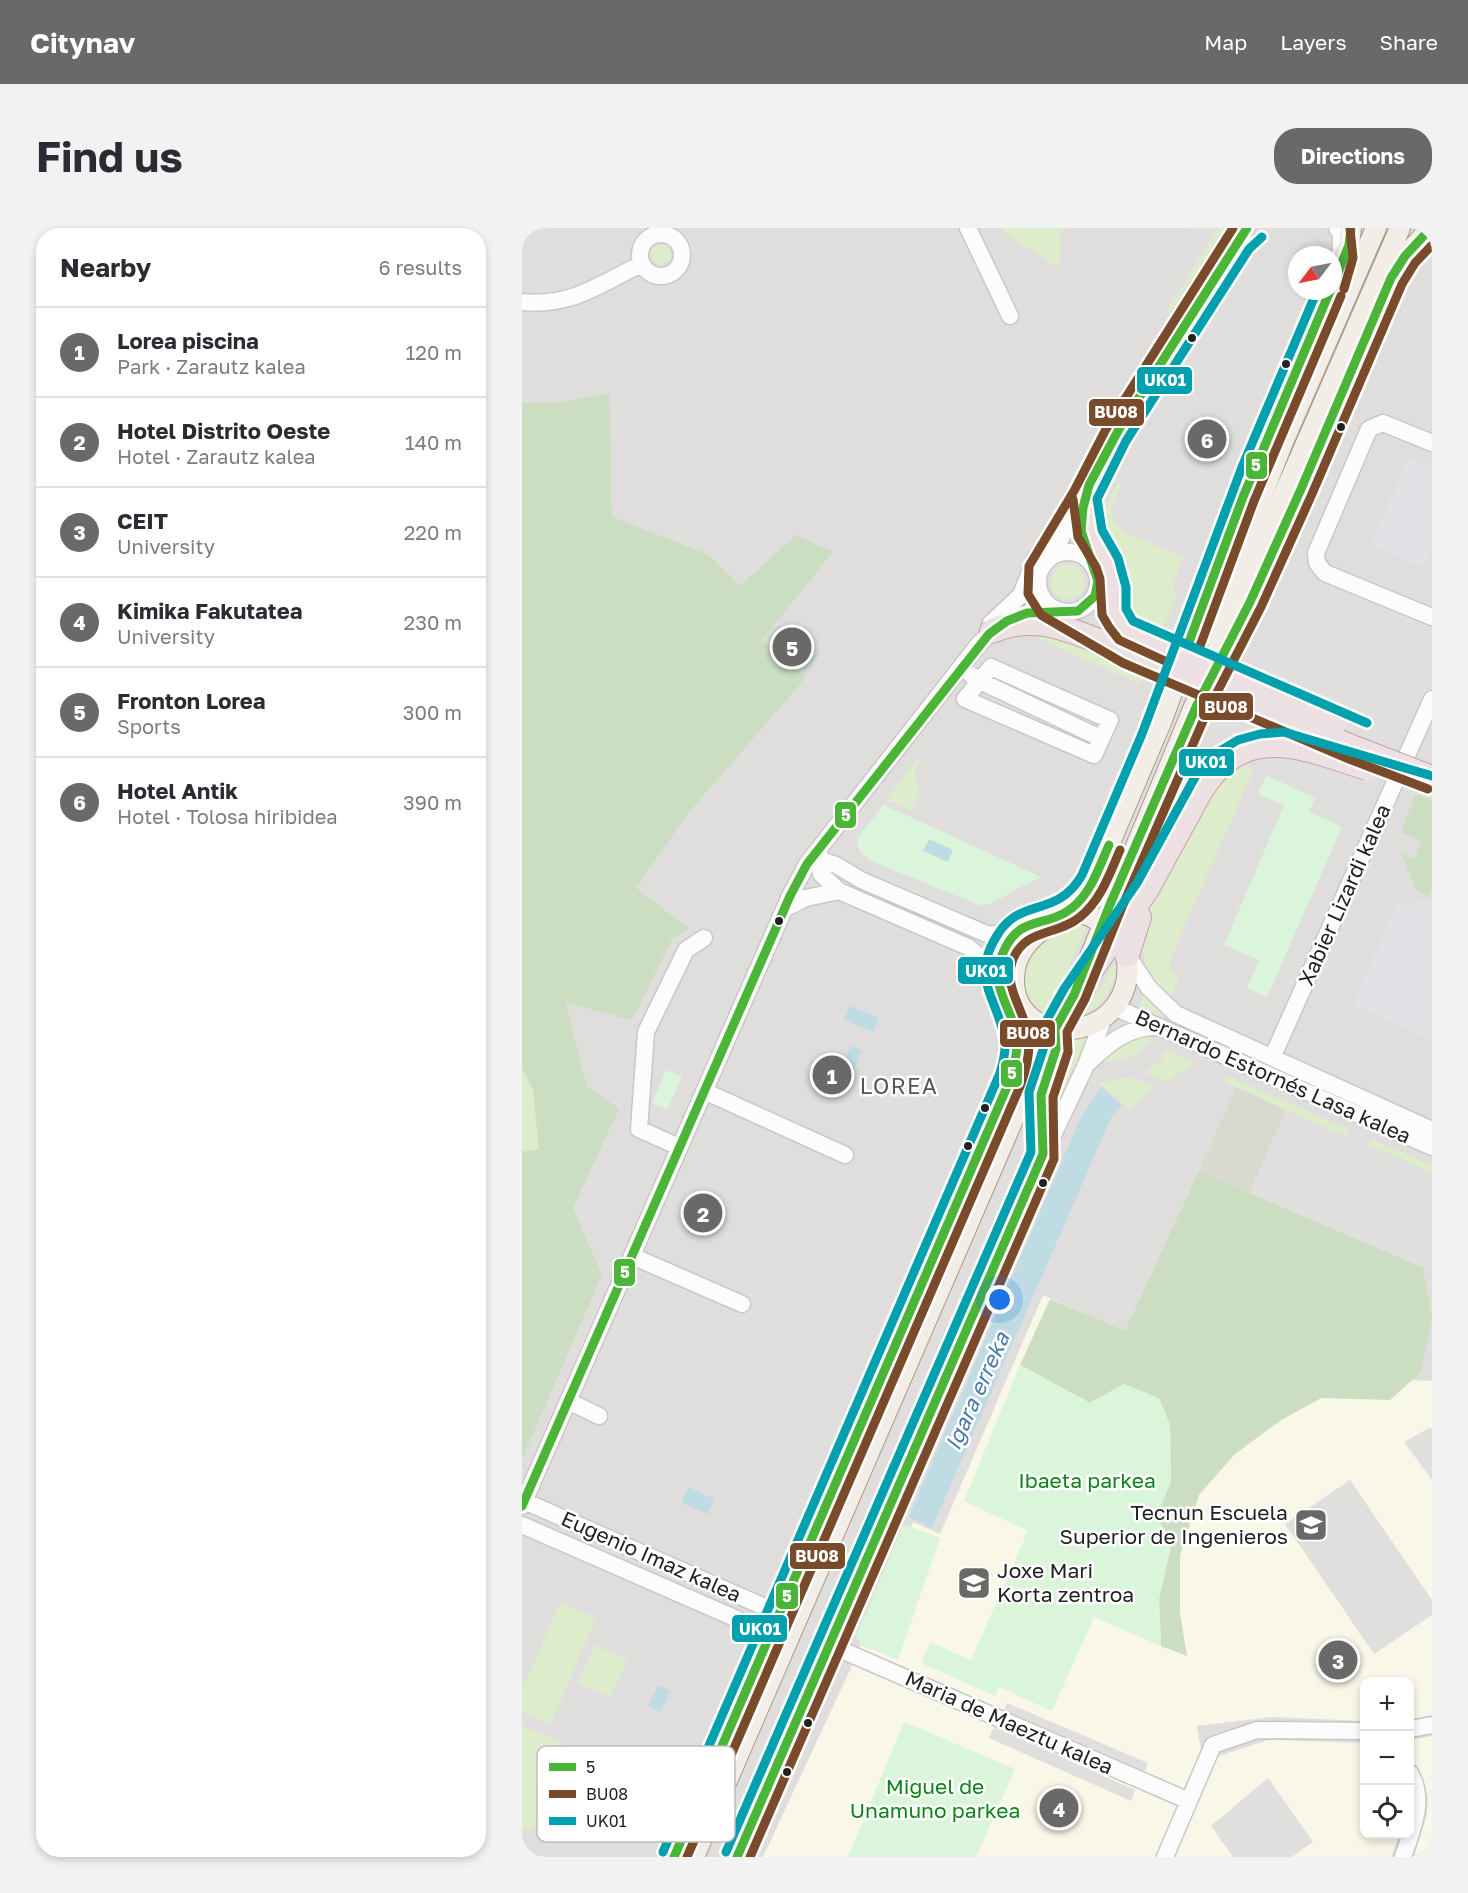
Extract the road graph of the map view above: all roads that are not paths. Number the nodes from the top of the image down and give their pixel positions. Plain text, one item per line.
1 (968, 228) edge
2 (1254, 228) edge
3 (1337, 228) edge
4 (1351, 228) edge
5 (1376, 228) edge
6 (1400, 228) edge
7 (1431, 228) edge
8 (667, 231) edge
9 (1244, 234) edge
10 (1341, 246) edge
11 (1342, 263) edge
12 (642, 264) junction
13 (1327, 300) edge
14 (522, 302) edge
15 (1010, 316) dead end
16 (1432, 443) edge
17 (1104, 457) junction
18 (1085, 497) junction
19 (1050, 557) junction
20 (1096, 572) junction
21 (1038, 582) junction
22 (1060, 611) junction
23 (1432, 617) edge
24 (1001, 625) junction
25 (1130, 639) junction
26 (975, 648) junction
27 (961, 667) junction
28 (980, 681) junction
29 (1432, 699) edge
30 (1196, 707) junction
31 (1162, 720) junction
32 (1094, 735) dead end
33 (1432, 760) edge
34 (1432, 778) edge
35 (1432, 789) edge
36 (835, 827) junction
37 (814, 858) junction
38 (850, 874) junction
39 (839, 891) junction
40 (784, 909) junction
41 (1063, 914) junction
42 (1016, 931) junction
43 (704, 938) dead end
44 (1116, 938) junction
45 (997, 970) junction
46 (1074, 995) joint
47 (1109, 1012) junction
48 (1160, 1027) junction
49 (1054, 1029) junction
50 (1272, 1058) junction
51 (1086, 1065) junction
52 (704, 1091) junction
53 (1432, 1130) edge
54 (1432, 1147) edge
55 (679, 1148) junction
56 (1043, 1154) junction
57 (845, 1155) dead end
58 (632, 1256) junction
59 (742, 1304) dead end
60 (568, 1401) junction
61 (599, 1416) dead end
62 (523, 1503) edge
63 (522, 1525) edge
64 (778, 1612) junction
65 (830, 1645) junction
66 (761, 1652) junction
67 (1432, 1725) edge
68 (1414, 1728) edge
69 (1360, 1731) edge
70 (721, 1746) edge
71 (735, 1762) edge
72 (1414, 1784) edge
73 (1189, 1801) junction
74 (680, 1842) edge
75 (700, 1842) edge
76 (674, 1857) edge
77 (694, 1857) edge
78 (737, 1857) edge
79 (1165, 1857) edge
80 (1403, 1857) edge

1 - 15 street
2 - 9 street
3 - 10 street
4 - 11 main road
5 - 31 main road
6 - 30 main road
7 - 30 main road
8 - 12 street
8 - 12 street
9 - 17 street
12 - 14 street
13 - 31 main road
16 - 23 street
17 - 18 street
17 - 26 street
18 - 19 street
18 - 20 street
18 - 25 highway
19 - 20 street
19 - 21 street
20 - 22 street
20 - 25 highway
21 - 22 street
21 - 24 street
22 - 24 street
22 - 25 highway
24 - 25 highway
24 - 26 street
25 - 33 highway, bridge
25 - 34 highway, bridge
26 - 27 street
27 - 28 street
27 - 36 street
28 - 28 street
28 - 32 street
29 - 50 street, Xabier Lizardi kalea
30 - 44 main road
31 - 41 main road
35 - 44 highway, bridge
36 - 37 street
36 - 38 street
37 - 38 street
37 - 39 street
37 - 40 street
38 - 42 street
39 - 40 street
39 - 45 street
40 - 52 street
41 - 42 main road
41 - 44 main road
41 - 49 main road
42 - 45 main road
43 - 55 street
44 - 46 highway
44 - 47 main road
44 - 50 street, Bernardo Estornés Lasa kalea
45 - 64 main road
46 - 49 main road
47 - 48 street, Bernardo Estornés Lasa kalea
47 - 49 main road
47 - 51 street
48 - 51 street
48 - 54 street, Bernardo Estornés Lasa kalea
49 - 56 street
49 - 71 main road
50 - 53 street, Bernardo Estornés Lasa kalea
51 - 56 street
52 - 55 street
52 - 57 street
55 - 58 street
56 - 65 street
58 - 59 street
58 - 60 street
60 - 61 street
60 - 62 street
62 - 64 street, Eugenio Imaz kalea
63 - 66 street, Eugenio Imaz kalea
64 - 66 main road
65 - 73 street, Maria de Maeztu kalea
65 - 78 street
66 - 70 main road
67 - 68 street
69 - 73 street
72 - 80 street
73 - 79 street
74 - 76 main road
75 - 77 main road

